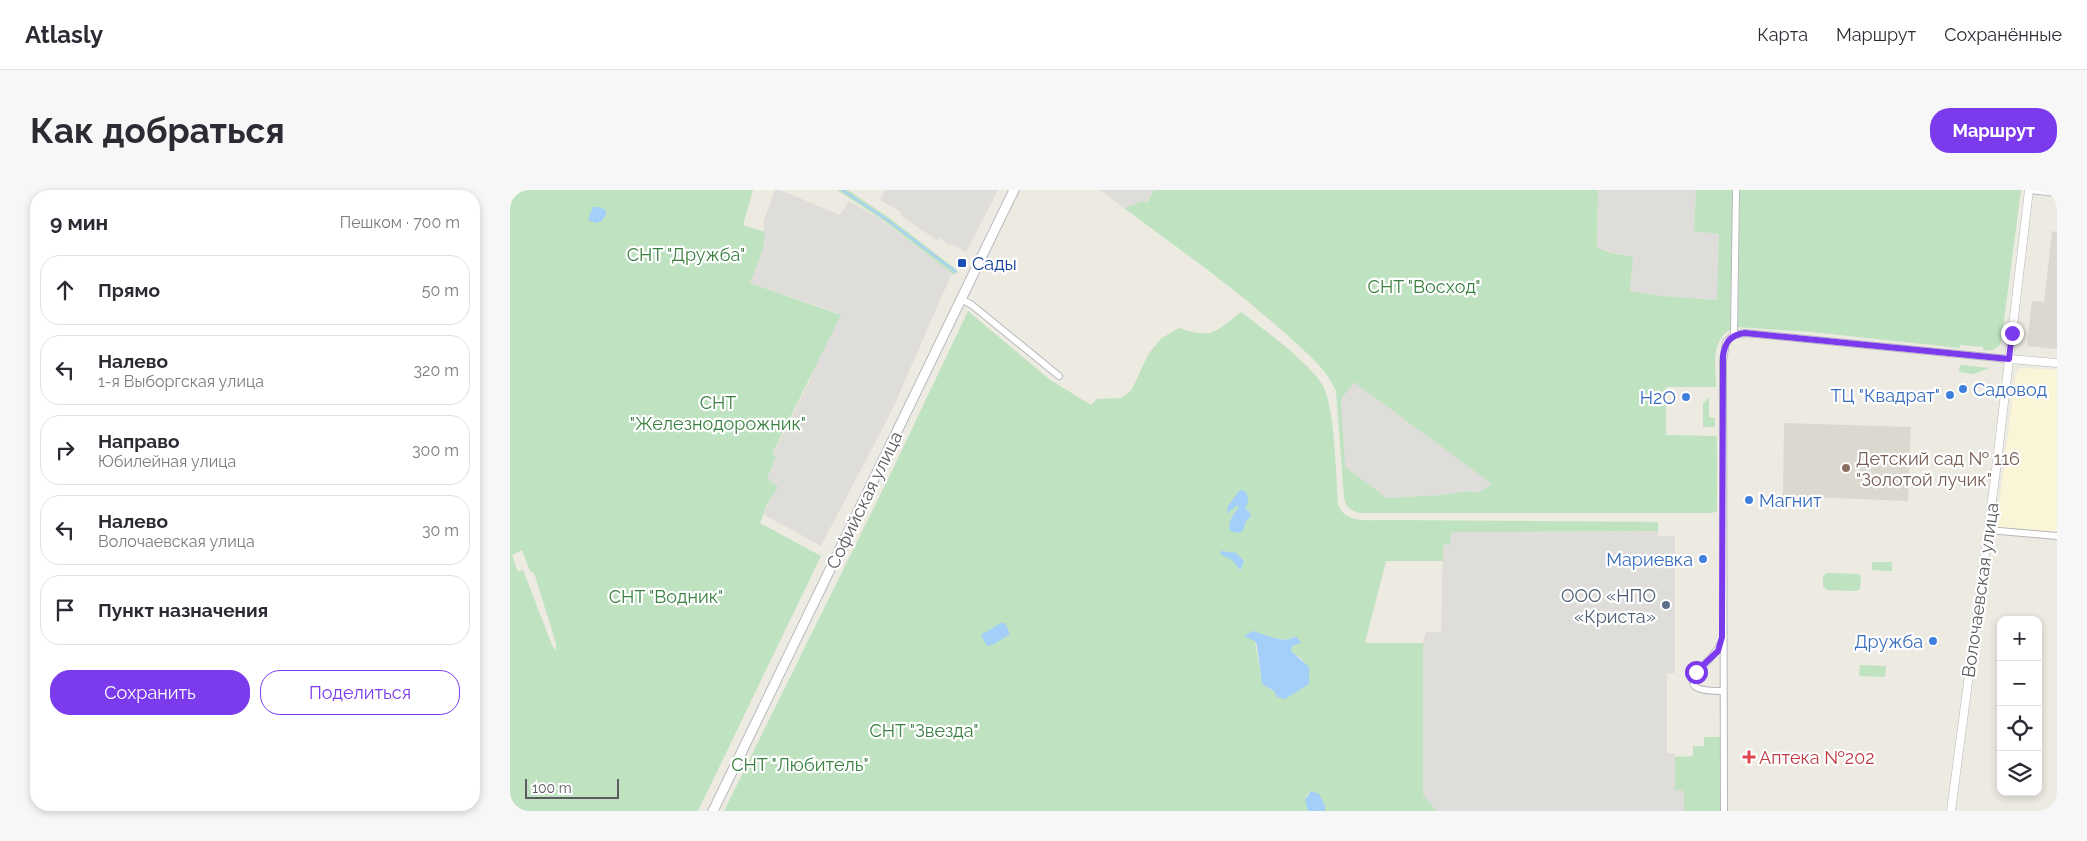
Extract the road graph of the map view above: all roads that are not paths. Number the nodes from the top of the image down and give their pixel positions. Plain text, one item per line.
1 (1014, 190) edge
2 (1736, 190) edge
3 (2029, 190) edge
4 (2057, 193) edge
5 (961, 299) junction
6 (1734, 336) junction
7 (2009, 359) junction
8 (2057, 363) edge
9 (1059, 376) dead end
10 (1988, 530) junction
11 (2057, 536) edge
12 (1722, 637) junction
13 (1724, 691) junction
14 (713, 811) edge
15 (1724, 811) edge
16 (1951, 811) edge

1 - 5 main road, Софийская улица
2 - 6 street
3 - 4 street
3 - 7 street, Волочаевская улица
5 - 9 street
5 - 14 main road, Софийская улица
6 - 7 street
6 - 12 street
7 - 8 street
7 - 10 street, Волочаевская улица
10 - 11 street
10 - 16 street, Волочаевская улица
12 - 13 street
12 - 13 street
13 - 15 street

